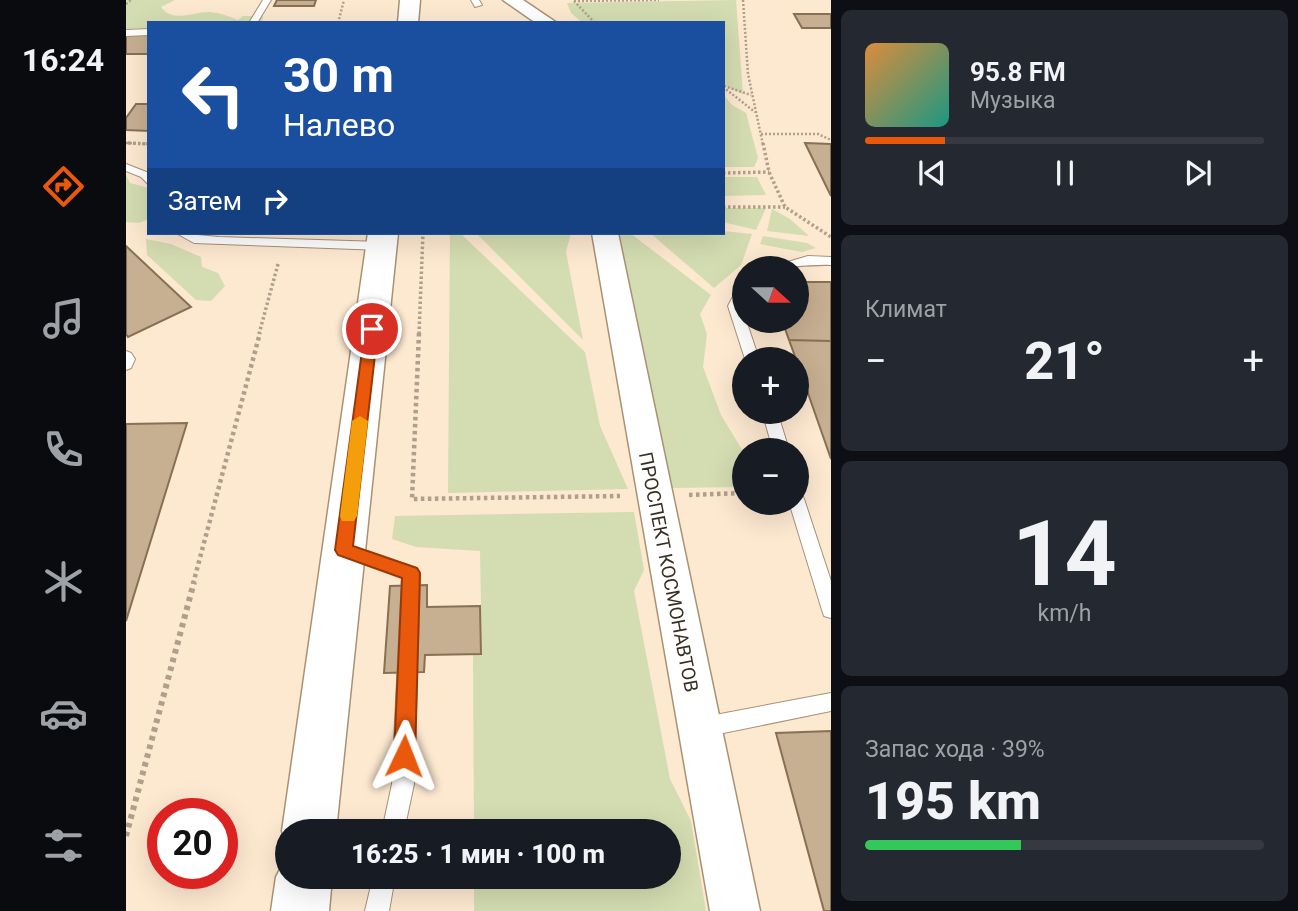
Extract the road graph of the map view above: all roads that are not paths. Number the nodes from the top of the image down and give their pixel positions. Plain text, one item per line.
1 (267, 0) edge
2 (410, 0) edge
3 (511, 0) edge
4 (254, 21) edge
5 (408, 21) edge
6 (545, 21) edge
7 (147, 32) edge
8 (126, 33) edge
9 (126, 167) edge
10 (147, 178) edge
11 (186, 235) edge
12 (605, 235) edge
13 (383, 239) edge
14 (809, 260) edge
15 (831, 261) edge
16 (126, 356) edge
17 (126, 365) edge
18 (801, 515) edge
19 (344, 550) junction
20 (831, 610) edge
21 (831, 702) edge
22 (699, 729) junction
23 (310, 819) edge
24 (396, 819) edge
25 (303, 889) edge
26 (382, 889) edge
27 (300, 911) edge
28 (377, 911) edge
29 (736, 911) edge

1 - 4 lane
2 - 5 main road
3 - 6 street
7 - 8 lane
9 - 10 lane
11 - 13 lane
12 - 22 street, ПРОСПЕКТ КОСМОНАВТОВ
13 - 19 main road
14 - 15 lane
16 - 17 lane
18 - 20 lane
19 - 23 main road
19 - 24 lane
21 - 22 lane
22 - 29 street, ПРОСПЕКТ КОСМОНАВТОВ
25 - 27 main road
26 - 28 lane

